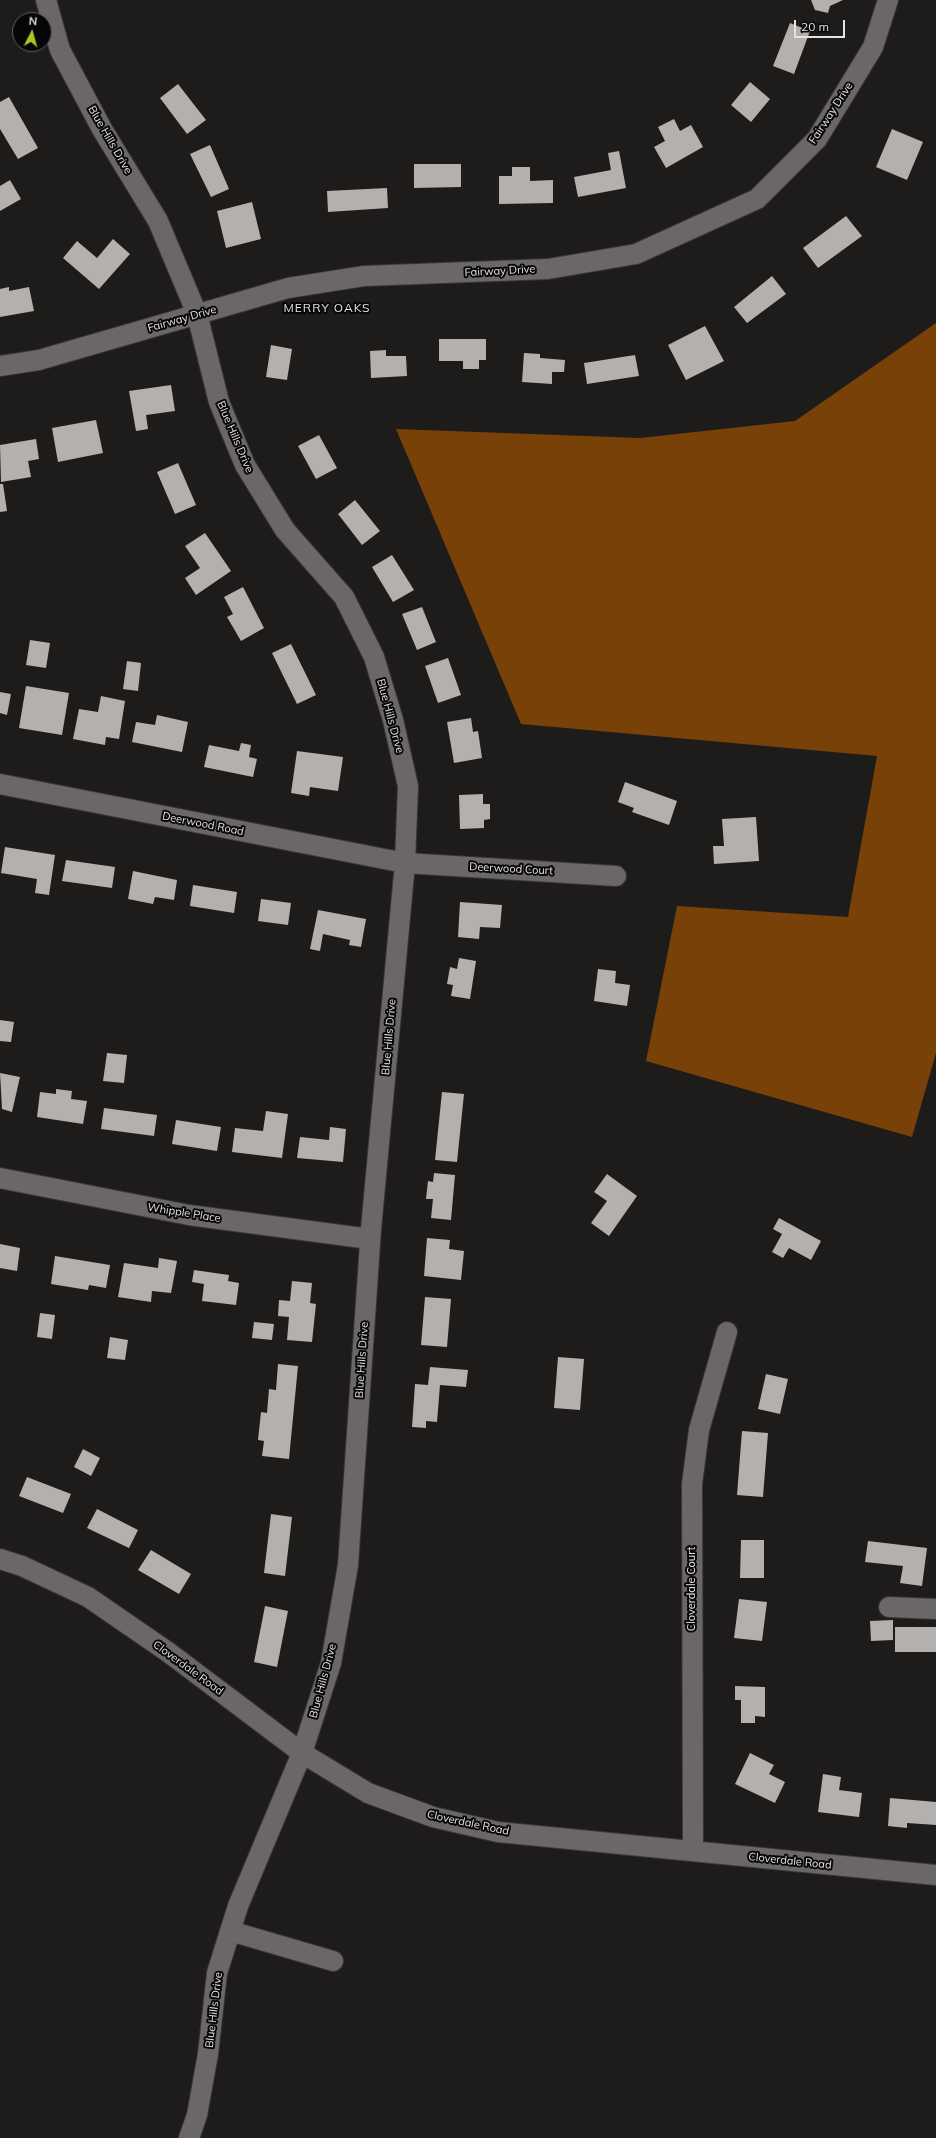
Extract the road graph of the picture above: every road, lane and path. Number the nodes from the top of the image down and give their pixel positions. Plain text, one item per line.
1 (46, 0) edge
2 (888, 0) edge
3 (197, 314) junction
4 (0, 366) edge
5 (0, 784) edge
6 (405, 863) junction
7 (616, 876) dead end
8 (0, 1178) edge
9 (370, 1239) junction
10 (727, 1332) dead end
11 (0, 1559) edge
12 (889, 1607) dead end
13 (936, 1609) edge
14 (302, 1753) junction
15 (693, 1851) junction
16 (936, 1875) edge
17 (230, 1931) junction
18 (333, 1961) dead end
19 (189, 2138) edge

1 - 3 street, Blue Hills Drive
2 - 3 street, Fairway Drive
3 - 4 street, Fairway Drive
3 - 6 street, Blue Hills Drive
5 - 6 street, Deerwood Road
6 - 7 street, Deerwood Court
6 - 9 street, Blue Hills Drive
8 - 9 street, Whipple Place
9 - 14 street, Blue Hills Drive
10 - 15 street, Cloverdale Court
11 - 14 street, Cloverdale Road
12 - 13 street
14 - 15 street, Cloverdale Road
14 - 17 street, Blue Hills Drive
15 - 16 street, Cloverdale Road
17 - 18 street
17 - 19 street, Blue Hills Drive

